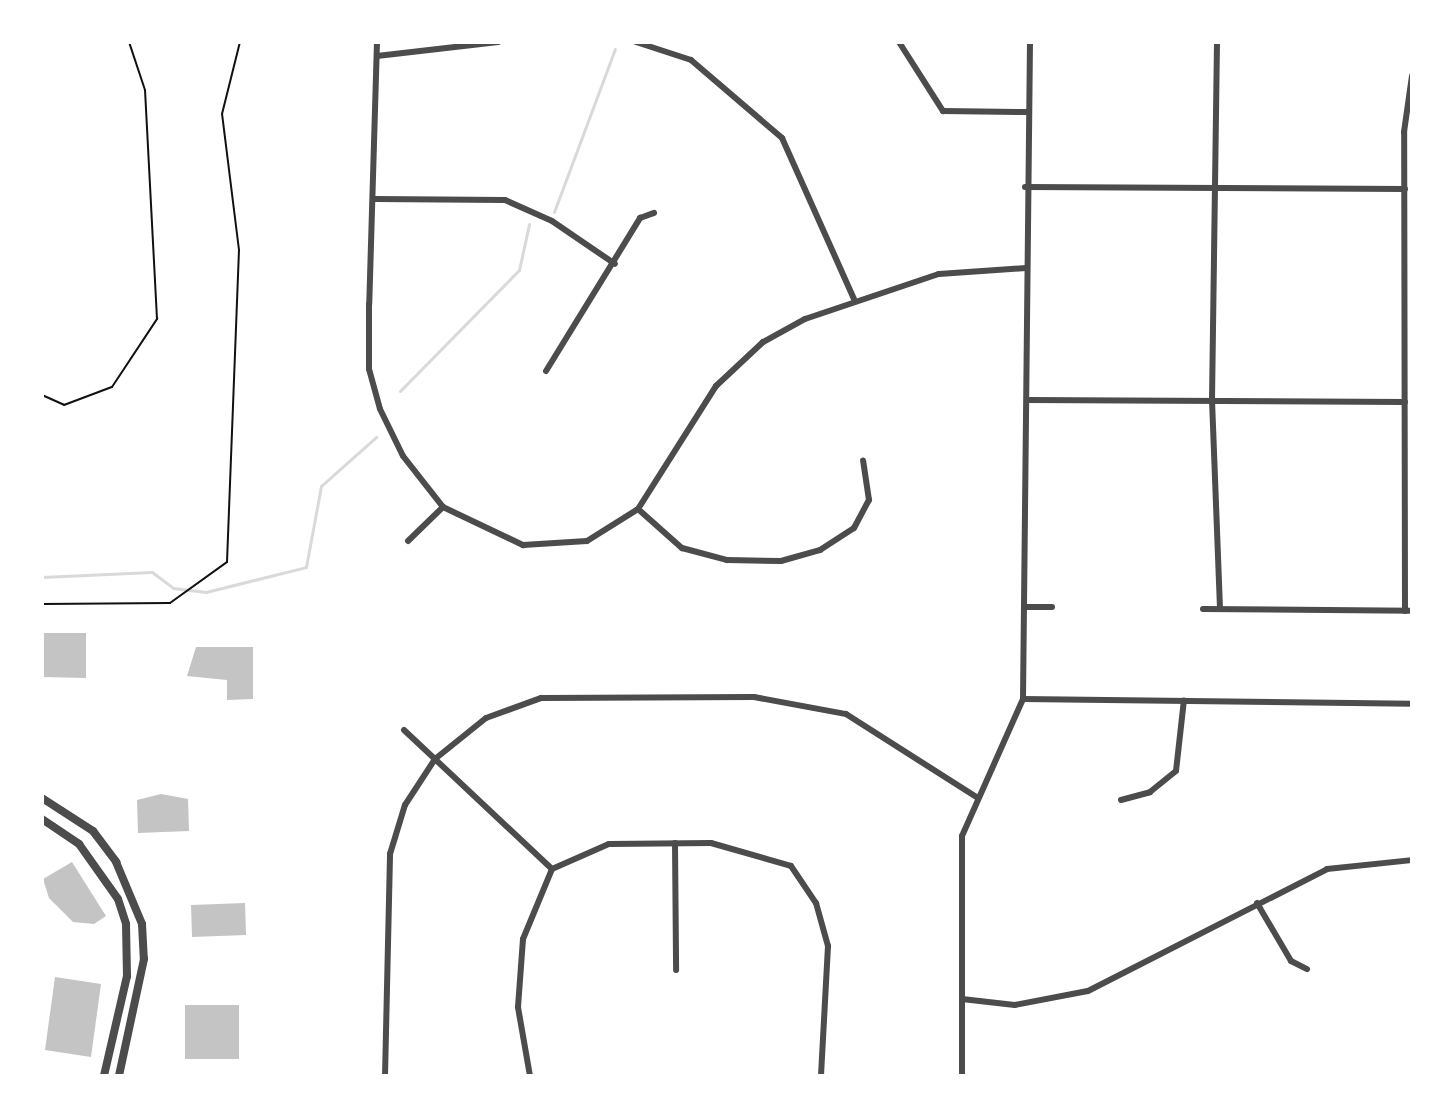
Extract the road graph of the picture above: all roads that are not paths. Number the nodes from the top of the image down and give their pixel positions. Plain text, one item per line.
1 (377, 42) edge
2 (498, 42) edge
3 (636, 42) edge
4 (899, 42) edge
5 (1030, 42) edge
6 (1217, 42) edge
7 (377, 56) junction
8 (1412, 76) edge
9 (1027, 112) junction
10 (1025, 187) junction
11 (1218, 189) junction
12 (1405, 189) junction
13 (375, 199) junction
14 (654, 213) dead end
15 (615, 264) junction
16 (1026, 268) junction
17 (1402, 288) junction
18 (1412, 289) edge
19 (854, 299) junction
20 (546, 371) dead end
21 (1027, 400) junction
22 (1212, 400) junction
23 (1405, 402) junction
24 (863, 460) dead end
25 (443, 507) junction
26 (638, 509) junction
27 (408, 541) dead end
28 (1026, 607) junction
29 (1052, 607) dead end
30 (1203, 609) dead end
31 (1220, 609) junction
32 (1409, 611) edge
33 (1023, 699) junction
34 (1184, 700) junction
35 (1412, 704) edge
36 (404, 730) dead end
37 (435, 759) junction
38 (42, 798) edge
39 (978, 798) junction
40 (1121, 800) dead end
41 (42, 819) edge
42 (675, 843) junction
43 (1412, 860) edge
44 (552, 869) junction
45 (1257, 903) junction
46 (1307, 969) dead end
47 (676, 970) dead end
48 (962, 999) junction
49 (104, 1076) edge
50 (119, 1076) edge
51 (385, 1076) edge
52 (530, 1076) edge
53 (821, 1076) edge
54 (962, 1076) edge

1 - 7 street
2 - 7 street
3 - 19 street
4 - 9 street
5 - 9 street
6 - 11 street
7 - 13 street
8 - 12 street
9 - 10 street
10 - 11 street
10 - 16 street
11 - 12 street
11 - 22 street
12 - 17 street
13 - 15 street
13 - 25 street
14 - 15 street
15 - 20 street
16 - 19 street
16 - 21 street
17 - 18 street
17 - 23 street
19 - 26 street
21 - 22 street
21 - 28 street
22 - 23 street
22 - 31 street
23 - 32 street
24 - 26 street
25 - 26 street
25 - 27 street
28 - 29 street
28 - 33 street
30 - 31 street
31 - 32 street
33 - 34 street
33 - 39 street
34 - 35 street
34 - 40 street
36 - 37 street
37 - 39 street
37 - 44 street
37 - 51 street
38 - 50 street
39 - 48 street
41 - 49 street
42 - 44 street
42 - 47 street
42 - 53 street
43 - 45 street
44 - 52 street
45 - 46 street
45 - 48 street
48 - 54 street

